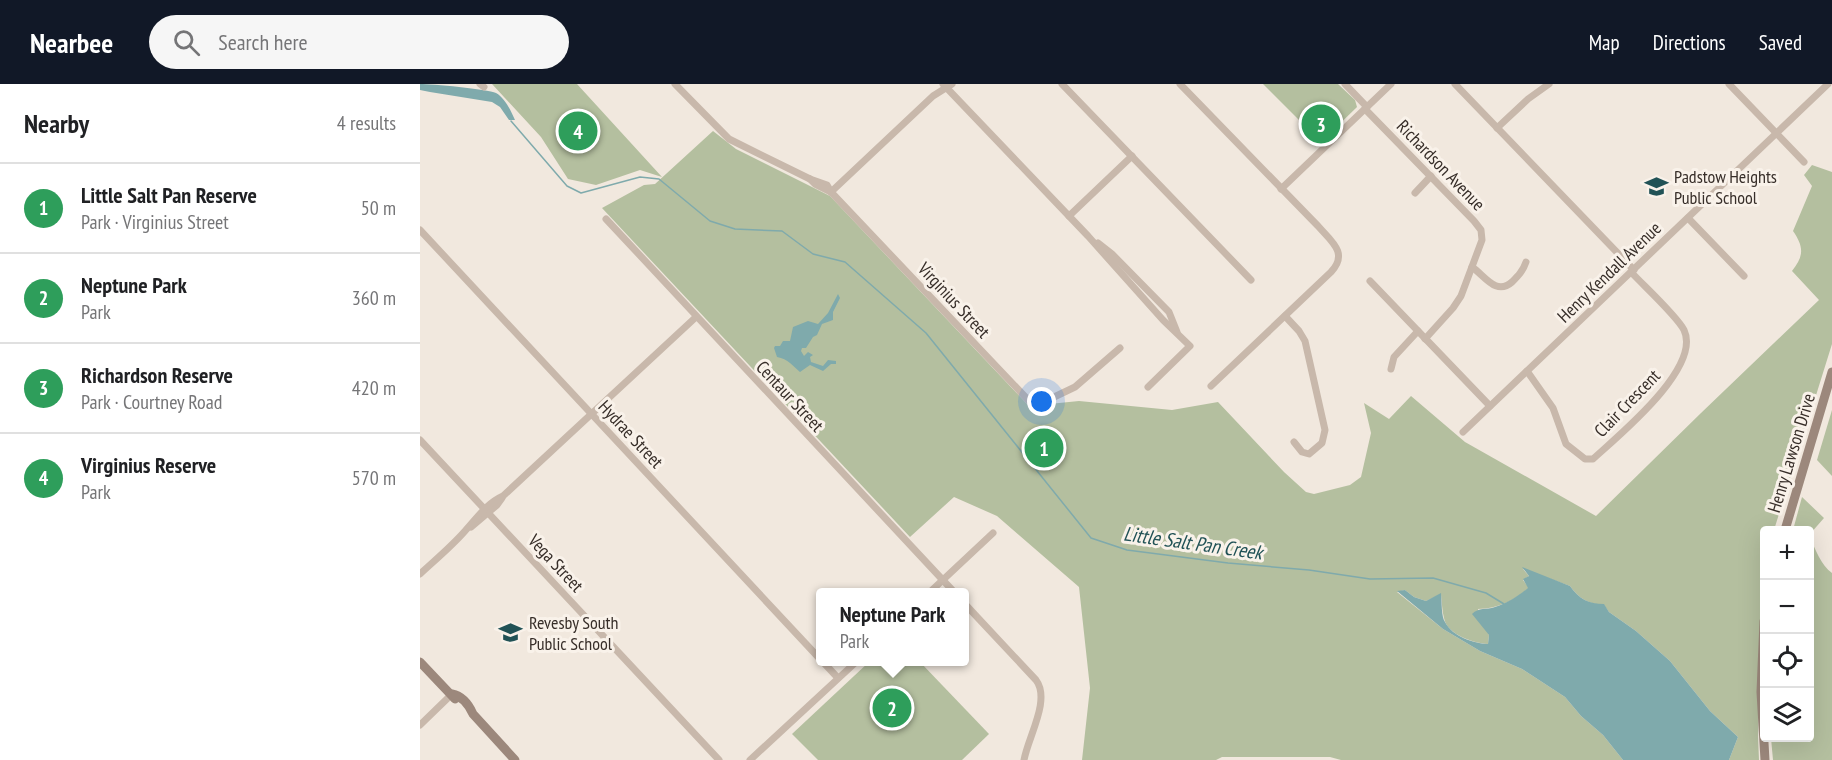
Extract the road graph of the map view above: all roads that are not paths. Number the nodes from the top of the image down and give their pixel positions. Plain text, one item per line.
1 (675, 84) edge
2 (1062, 84) edge
3 (1180, 84) edge
4 (1345, 84) edge
5 (1391, 84) edge
6 (1455, 84) edge
7 (1549, 84) edge
8 (1729, 84) edge
9 (1828, 84) edge
10 (947, 85) edge
11 (1366, 108) junction
12 (1497, 128) junction
13 (1776, 133) junction
14 (1132, 156) junction
15 (1804, 162) dead end
16 (1431, 176) junction
17 (1281, 189) junction
18 (831, 192) junction
19 (1415, 193) dead end
20 (1069, 216) junction
21 (1688, 218) junction
22 (606, 219) dead end
23 (420, 231) edge
24 (1526, 262) dead end
25 (1473, 267) junction
26 (1632, 271) junction
27 (1744, 276) dead end
28 (1251, 280) dead end
29 (1370, 281) dead end
30 (1285, 316) junction
31 (696, 317) junction
32 (1418, 332) junction
33 (1425, 339) junction
34 (1119, 348) dead end
35 (1391, 369) dead end
36 (1527, 371) junction
37 (1832, 371) edge
38 (1211, 386) dead end
39 (1148, 387) dead end
40 (1490, 406) junction
41 (591, 414) junction
42 (1463, 432) dead end
43 (420, 440) edge
44 (1294, 442) dead end
45 (487, 511) junction
46 (1786, 526) edge
47 (993, 533) dead end
48 (420, 574) edge
49 (943, 580) junction
50 (934, 588) edge
51 (950, 588) edge
52 (969, 608) edge
53 (1763, 634) edge
54 (816, 655) edge
55 (420, 662) edge
56 (827, 666) edge
57 (852, 666) edge
58 (838, 678) junction
59 (452, 694) junction
60 (420, 725) edge
61 (515, 760) edge
62 (719, 760) edge
63 (750, 760) edge
64 (1024, 760) edge
65 (1765, 760) edge

1 - 18 street, Virginius Street
2 - 14 street
3 - 17 street
4 - 11 street, Richardson Avenue
5 - 11 street
6 - 12 street
7 - 12 street
8 - 13 street
9 - 13 street, Henry Kendall Avenue
10 - 18 street
10 - 20 street
11 - 16 street, Richardson Avenue
11 - 17 street
12 - 26 street
13 - 15 street
13 - 21 street, Henry Kendall Avenue
14 - 20 street
14 - 28 street
16 - 19 street
16 - 25 street, Richardson Avenue
17 - 30 street
18 - 34 street, Virginius Street
20 - 39 street
21 - 26 street, Henry Kendall Avenue
21 - 27 street
22 - 31 street, Centaur Street
23 - 41 street, Hydrae Street
24 - 25 street
25 - 33 street, Richardson Avenue
26 - 36 street, Henry Kendall Avenue
26 - 36 street, Clair Crescent
29 - 32 street
30 - 38 street
30 - 44 street
31 - 41 street
31 - 49 street, Centaur Street
32 - 33 street
32 - 35 street
33 - 40 street
36 - 40 street, Henry Kendall Avenue
37 - 46 main road, Henry Lawson Drive
40 - 42 street, Henry Kendall Avenue
41 - 45 street
41 - 54 street, Hydrae Street
43 - 45 street, Vega Street
45 - 48 street
45 - 62 street, Vega Street
47 - 49 street
49 - 50 street
49 - 51 street, Centaur Street
52 - 64 street
53 - 65 main road
55 - 59 main road
56 - 58 street, Hydrae Street
57 - 58 street
58 - 63 street
59 - 60 street
59 - 61 main road

